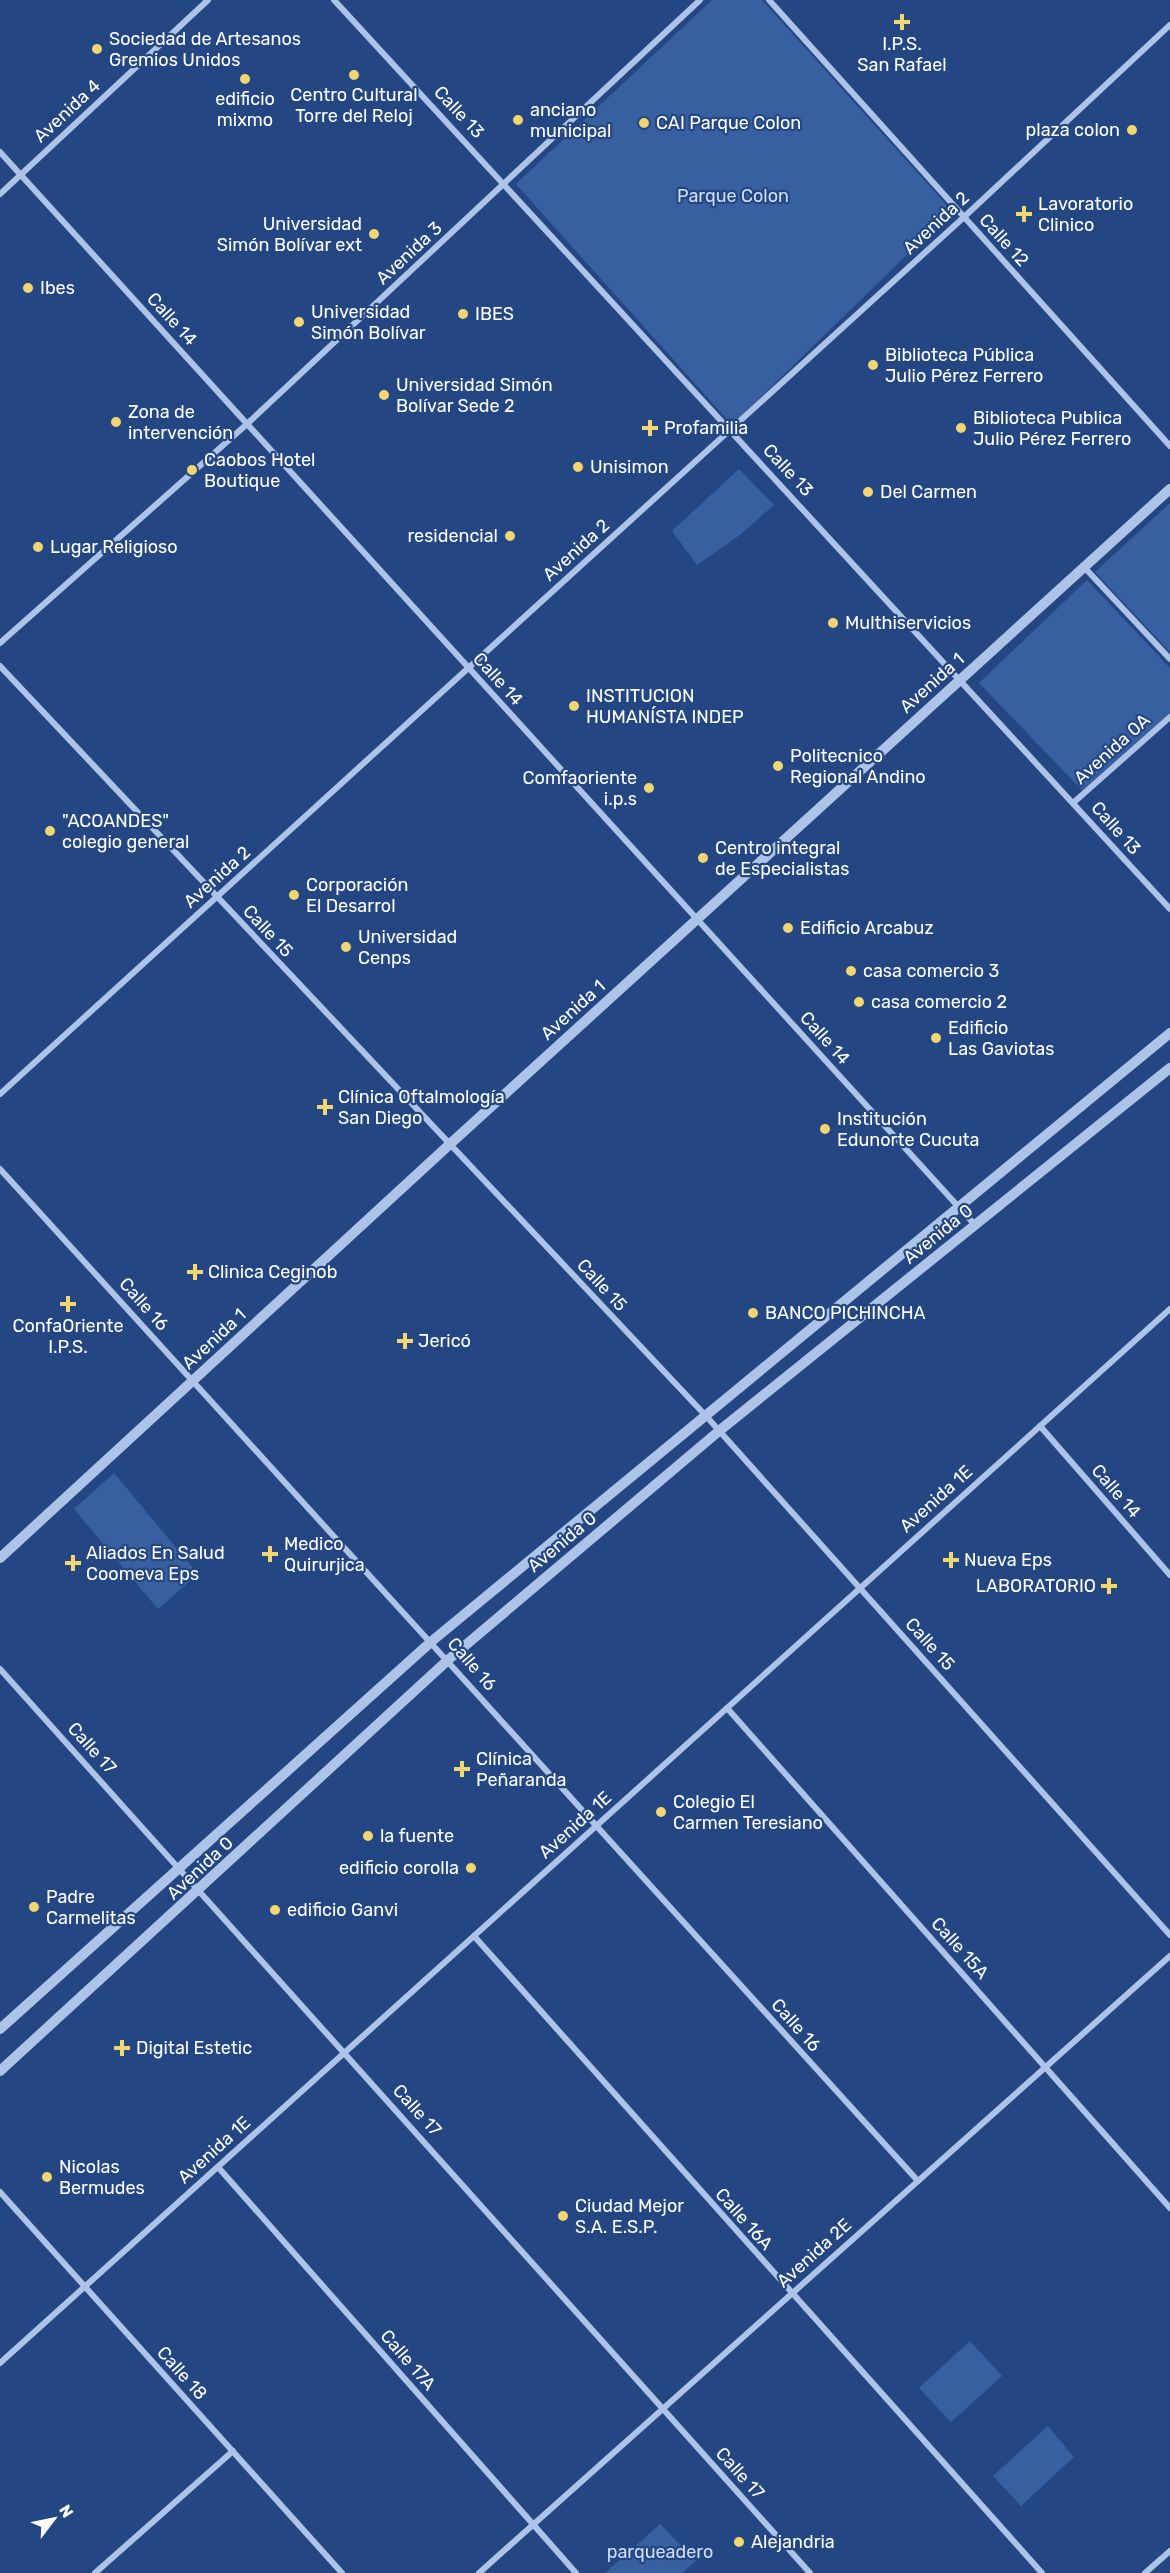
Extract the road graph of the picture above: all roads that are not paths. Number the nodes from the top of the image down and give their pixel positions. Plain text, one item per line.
1 (208, 0) edge
2 (334, 0) edge
3 (700, 0) edge
4 (769, 0) edge
5 (1170, 25) edge
6 (0, 152) edge
7 (21, 175) junction
8 (505, 183) junction
9 (0, 194) edge
10 (963, 218) junction
11 (247, 424) junction
12 (731, 430) junction
13 (1170, 446) edge
14 (1170, 489) edge
15 (1084, 567) junction
16 (0, 643) edge
17 (1170, 659) edge
18 (0, 666) edge
19 (469, 668) junction
20 (960, 680) junction
21 (1170, 717) edge
22 (1073, 803) junction
23 (216, 898) junction
24 (1170, 909) edge
25 (697, 919) junction
26 (1170, 1033) edge
27 (1170, 1068) edge
28 (0, 1094) edge
29 (450, 1144) junction
30 (0, 1169) edge
31 (960, 1208) junction
32 (975, 1225) junction
33 (1170, 1309) edge
34 (194, 1380) junction
35 (706, 1416) junction
36 (1040, 1426) junction
37 (719, 1431) junction
38 (0, 1558) edge
39 (1170, 1575) edge
40 (860, 1588) junction
41 (432, 1641) junction
42 (448, 1660) junction
43 (0, 1669) edge
44 (727, 1708) junction
45 (595, 1827) junction
46 (181, 1868) junction
47 (200, 1890) junction
48 (1170, 1935) edge
49 (474, 1936) junction
50 (1170, 1956) edge
51 (0, 2029) edge
52 (345, 2052) junction
53 (1046, 2067) junction
54 (0, 2071) edge
55 (218, 2167) junction
56 (918, 2181) junction
57 (0, 2192) edge
58 (1170, 2208) edge
59 (85, 2286) junction
60 (791, 2295) junction
61 (0, 2363) edge
62 (663, 2409) junction
63 (233, 2451) junction
64 (533, 2525) junction
65 (1170, 2551) edge
66 (96, 2573) edge
67 (342, 2573) edge
68 (479, 2573) edge
69 (576, 2573) edge
70 (810, 2573) edge
71 (1042, 2573) edge
72 (1145, 2573) edge

1 - 7 street, Avenida 4
2 - 8 street, Calle 13
3 - 8 street, Avenida 3
4 - 10 street, Calle 12
5 - 10 street, Avenida 2
6 - 7 street, Calle 14
7 - 9 street, Avenida 4
7 - 11 street, Calle 14
8 - 11 street, Avenida 3
8 - 12 street, Calle 13
10 - 12 street, Avenida 2
10 - 13 street, Calle 12
11 - 16 street, Avenida 3
11 - 19 street, Calle 14
12 - 19 street, Avenida 2
12 - 20 street, Calle 13
14 - 15 street, Avenida 1
15 - 17 street
15 - 20 street, Avenida 1
18 - 23 street, Calle 15
19 - 23 street, Avenida 2
19 - 25 street, Calle 14
20 - 22 street, Calle 13
20 - 25 street, Avenida 1
21 - 22 street, Avenida 0A
22 - 24 street, Calle 13
23 - 28 street, Avenida 2
23 - 29 street, Calle 15
25 - 29 street, Avenida 1
25 - 31 street, Calle 14
26 - 31 street, Avenida 0
27 - 32 street, Avenida 0
29 - 34 street, Avenida 1
29 - 35 street, Calle 15
30 - 34 street, Calle 16
31 - 32 street, Calle 14
31 - 35 street, Avenida 0
32 - 37 street, Avenida 0
33 - 36 street, Avenida 1E
34 - 38 street, Avenida 1
34 - 41 street, Calle 16
35 - 37 street, Calle 15
35 - 41 street, Avenida 0
36 - 39 street, Calle 14
36 - 40 street, Avenida 1E
37 - 40 street, Calle 15
37 - 42 street, Avenida 0
40 - 44 street, Avenida 1E
40 - 48 street, Calle 15
41 - 42 street, Calle 16
41 - 46 street, Avenida 0
42 - 45 street, Calle 16
42 - 47 street, Avenida 0
43 - 46 street, Calle 17
44 - 45 street, Avenida 1E
44 - 53 street, Calle 15A
45 - 49 street, Avenida 1E
45 - 56 street, Calle 16
46 - 47 street, Calle 17
46 - 51 street, Avenida 0
47 - 52 street, Calle 17
47 - 54 street, Avenida 0
49 - 52 street, Avenida 1E
49 - 60 street, Calle 16A
50 - 53 street, Avenida 2E
52 - 55 street, Avenida 1E
52 - 62 street, Calle 17
53 - 56 street, Avenida 2E
53 - 58 street, Calle 15A
55 - 59 street, Avenida 1E
55 - 64 street, Calle 17A
56 - 60 street, Avenida 2E
57 - 59 street, Calle 18
59 - 61 street, Avenida 1E
59 - 63 street, Calle 18
60 - 62 street, Avenida 2E
60 - 71 street, Calle 16A
62 - 64 street, Avenida 2E
62 - 70 street, Calle 17
63 - 66 street
63 - 67 street, Calle 18
64 - 68 street, Avenida 2E
64 - 69 street, Calle 17A
65 - 72 street

